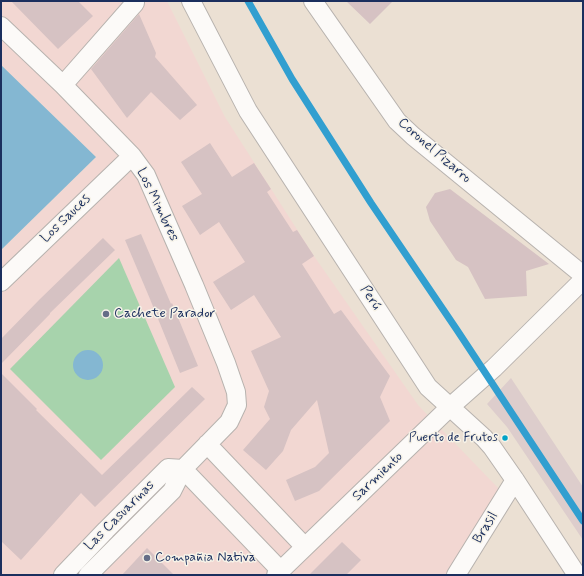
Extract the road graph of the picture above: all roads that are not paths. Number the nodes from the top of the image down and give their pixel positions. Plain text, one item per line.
1 (191, 1) edge
2 (313, 1) edge
3 (135, 3) dead end
4 (1, 26) edge
5 (63, 85) junction
6 (132, 156) junction
7 (583, 275) edge
8 (583, 280) edge
9 (1, 282) edge
10 (237, 405) joint
11 (450, 407) junction
12 (207, 444) junction
13 (183, 469) junction
14 (515, 480) junction
15 (305, 547) junction
16 (278, 573) edge
17 (63, 575) edge
18 (88, 575) edge
19 (456, 575) edge
20 (577, 575) edge

1 - 11 street, Perú
2 - 7 street, Coronel Pizarro
3 - 5 street
4 - 5 street, Los Mimbres
5 - 6 street, Los Mimbres
6 - 9 street, Los Sauces
6 - 10 street, Los Mimbres
8 - 11 street, Sarmiento
10 - 12 street, Las Casuarinas
11 - 14 street, Perú
11 - 15 street, Sarmiento
12 - 13 street, Las Casuarinas
12 - 15 street
13 - 16 street
13 - 17 street, Las Casuarinas
13 - 18 street, Las Casuarinas
14 - 19 street, Brasil
14 - 20 street, Perú
15 - 16 street, Sarmiento

